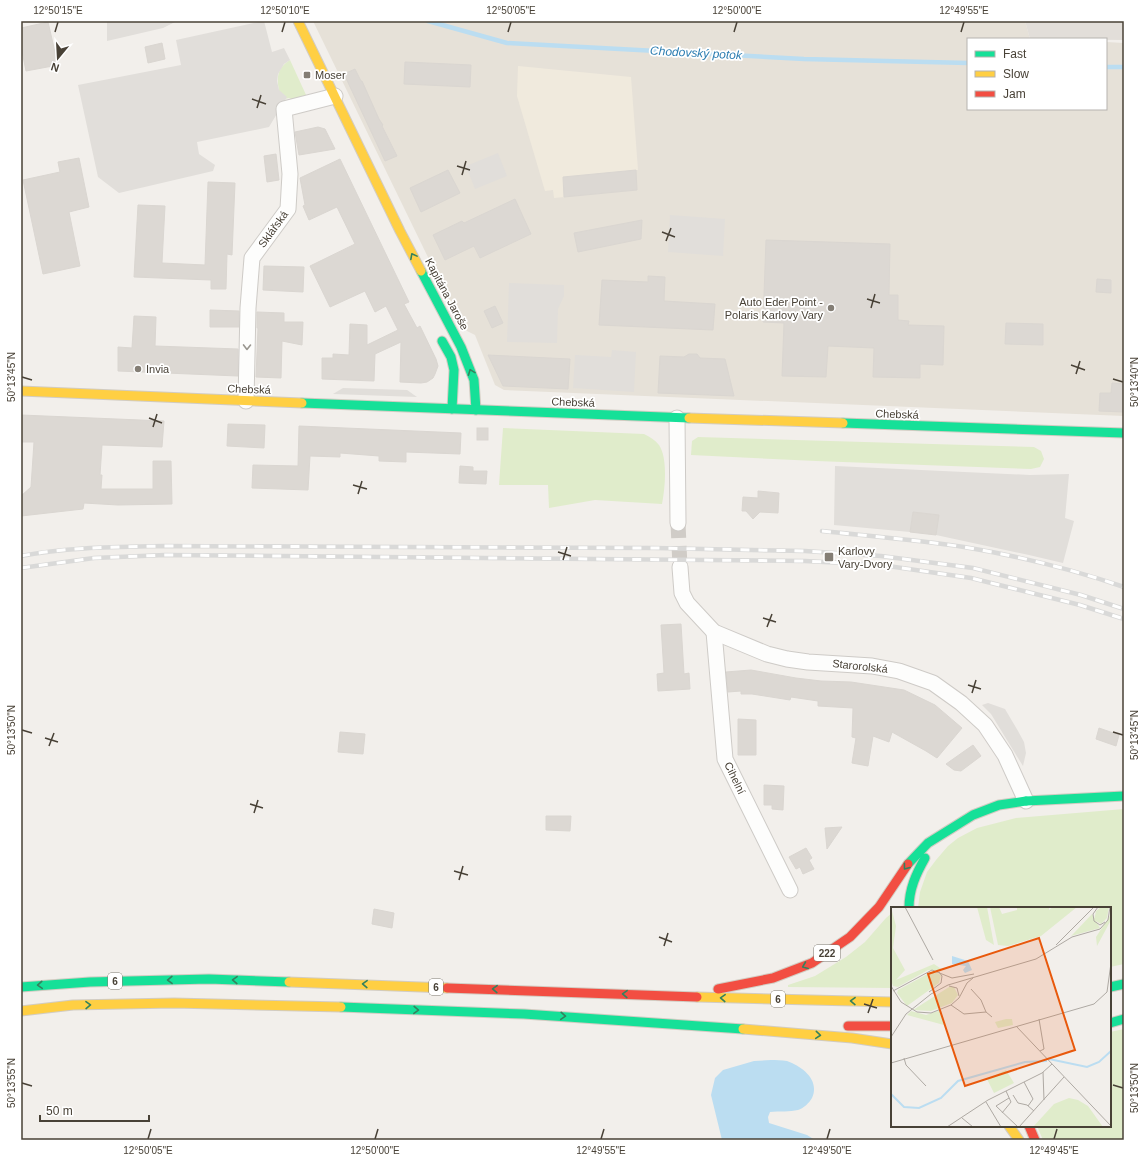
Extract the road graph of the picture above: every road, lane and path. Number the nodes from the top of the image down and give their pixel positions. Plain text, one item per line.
1 (298, 21) edge
2 (335, 96) junction
3 (382, 194) junction
4 (398, 247) dead end
5 (437, 331) dead end
6 (21, 391) edge
7 (246, 401) junction
8 (452, 409) junction
9 (476, 410) junction
10 (677, 418) junction
11 (1124, 433) edge
12 (678, 523) tunnel mouth
13 (680, 566) tunnel mouth
14 (714, 632) junction
15 (1124, 796) edge
16 (1026, 801) junction
17 (946, 832) junction
18 (790, 890) dead end
19 (909, 907) edge
20 (1124, 984) edge
21 (21, 987) edge
22 (1111, 987) edge
23 (664, 995) junction
24 (891, 1002) edge
25 (21, 1011) edge
26 (1124, 1019) edge
27 (1111, 1023) edge
28 (723, 1026) junction
29 (823, 1026) dead end
30 (838, 1026) dead end
31 (891, 1026) edge
32 (891, 1044) edge
33 (1010, 1127) edge
34 (1029, 1127) edge
35 (1019, 1140) edge
36 (1035, 1140) edge

1 - 2 main road, Kapitána Jaroše
2 - 3 main road, Kapitána Jaroše
2 -> 7 street, Sklářská
3 - 4 main road, Kapitána Jaroše
9 -> 3 main road, Kapitána Jaroše
5 - 8 main road
6 - 7 main road, Chebská
7 - 8 main road, Chebská
8 - 9 main road, Chebská
9 - 10 main road, Chebská
10 - 11 main road, Chebská
10 - 12 street
13 - 14 street, Starorolská
14 - 16 street, Starorolská
14 - 18 street, Cihelní
15 - 16 main road, 222
16 - 17 main road, 222
17 - 19 main road
17 -> 23 main road, 222
20 - 22 main road
23 -> 21 main road, 6
24 -> 23 main road, 6
25 -> 28 main road, 6
26 - 27 main road
28 - 29 main road, 6
28 -> 32 main road
30 - 31 main road
33 - 35 main road
34 - 36 main road

